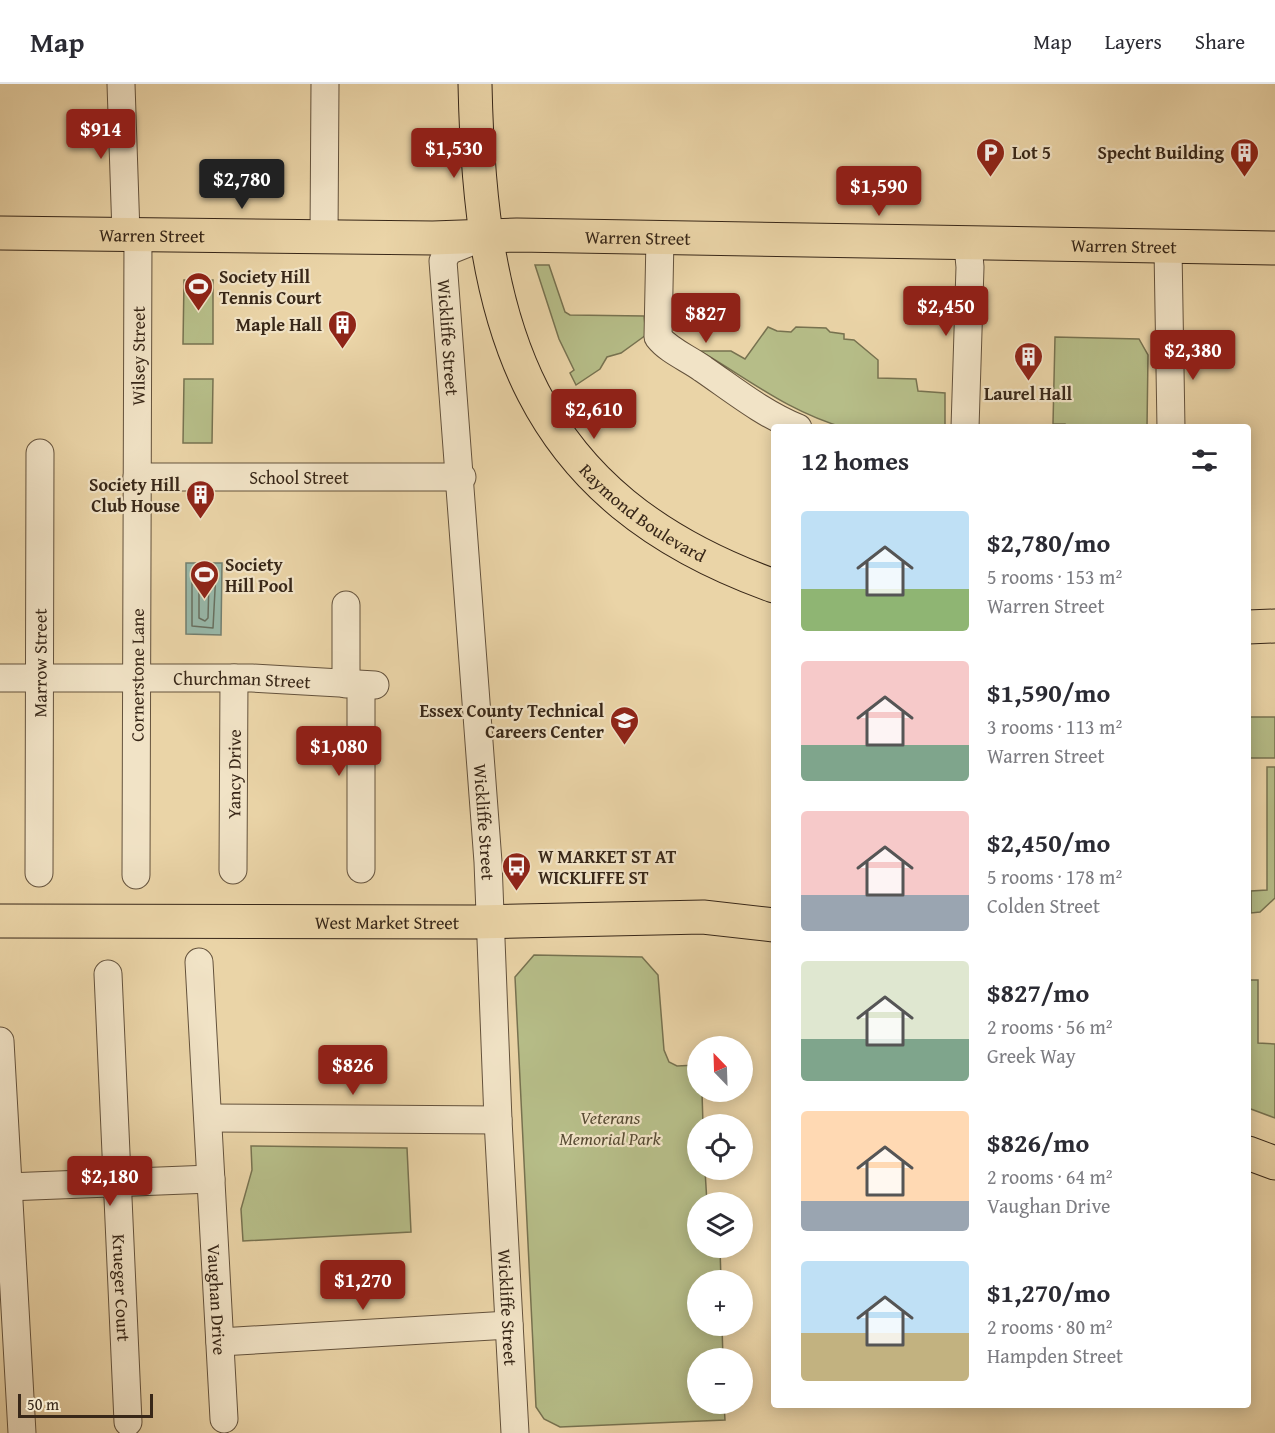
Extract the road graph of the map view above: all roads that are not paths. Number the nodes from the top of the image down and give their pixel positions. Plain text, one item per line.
1 (122, 84) edge
2 (325, 84) edge
3 (475, 84) edge
4 (0, 233) edge
5 (132, 234) junction
6 (324, 236) junction
7 (484, 236) junction
8 (660, 238) junction
9 (968, 245) junction
10 (1275, 248) edge
11 (1168, 249) junction
12 (791, 424) edge
13 (965, 424) edge
14 (1171, 424) edge
15 (40, 453) dead end
16 (137, 477) junction
17 (462, 477) junction
18 (771, 585) edge
19 (346, 605) dead end
20 (1275, 626) edge
21 (1251, 627) edge
22 (0, 678) edge
23 (39, 678) junction
24 (136, 678) junction
25 (234, 678) junction
26 (360, 684) junction
27 (361, 869) dead end
28 (233, 870) dead end
29 (39, 873) dead end
30 (136, 875) dead end
31 (0, 921) edge
32 (490, 921) junction
33 (771, 925) edge
34 (199, 963) dead end
35 (108, 974) dead end
36 (0, 1041) edge
37 (208, 1118) junction
38 (498, 1120) junction
39 (1251, 1154) edge
40 (1275, 1163) edge
41 (211, 1179) junction
42 (117, 1184) junction
43 (7, 1187) junction
44 (508, 1325) junction
45 (220, 1342) junction
46 (224, 1419) dead end
47 (128, 1422) dead end
48 (22, 1433) edge
49 (515, 1433) edge

1 - 5 street, Wilsey Street
2 - 6 street
3 - 7 main road, Raymond Boulevard
4 - 5 main road, Warren Street
5 - 6 main road, Warren Street
5 - 16 street, Wilsey Street
6 - 7 main road, Warren Street
7 - 8 main road, Warren Street
7 - 17 street, Wickliffe Street
7 - 18 main road, Raymond Boulevard
8 - 9 main road, Warren Street
8 - 12 street
9 - 11 main road, Warren Street
9 - 13 street
10 - 11 main road, Warren Street
11 - 14 street
15 - 23 street, Marrow Street
16 - 17 street, School Street
16 - 24 street, Cornerstone Lane
17 - 32 street, Wickliffe Street
19 - 26 street
20 - 21 main road
22 - 23 street, Churchman Street
23 - 24 street, Churchman Street
23 - 29 street, Marrow Street
24 - 25 street, Churchman Street
24 - 30 street, Cornerstone Lane
25 - 26 street, Churchman Street
25 - 28 street, Yancy Drive
26 - 27 street
31 - 32 main road, West Market Street
32 - 33 main road, West Market Street
32 - 38 street, Wickliffe Street
34 - 37 street, Vaughan Drive
35 - 42 street, Krueger Court
36 - 43 street
37 - 38 street
37 - 41 street, Vaughan Drive
38 - 44 street, Wickliffe Street
39 - 40 main road
41 - 42 street
41 - 45 street, Vaughan Drive
42 - 43 street
42 - 47 street, Krueger Court
43 - 48 street
44 - 45 street
44 - 49 street, Wickliffe Street
45 - 46 street, Vaughan Drive

